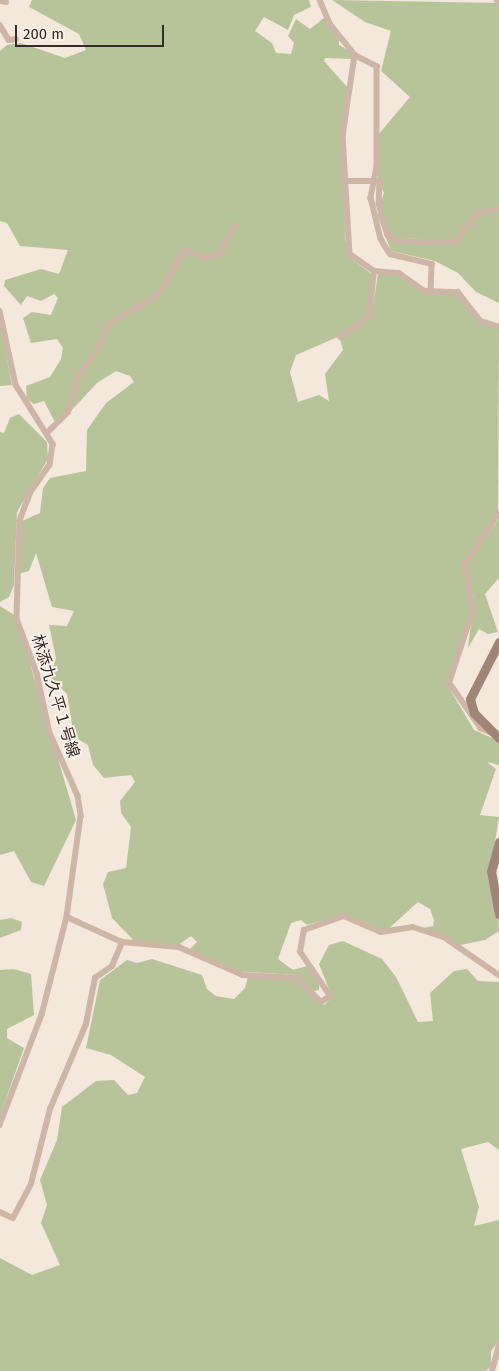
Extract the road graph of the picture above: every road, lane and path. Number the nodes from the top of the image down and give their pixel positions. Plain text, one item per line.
1 (320, 0) edge
2 (0, 25) edge
3 (16, 39) dead end
4 (356, 55) junction
5 (373, 180) junction
6 (346, 181) junction
7 (499, 208) edge
8 (234, 226) dead end
9 (374, 271) junction
10 (431, 292) junction
11 (0, 311) edge
12 (499, 327) edge
13 (340, 337) dead end
14 (48, 432) junction
15 (499, 513) edge
16 (499, 642) edge
17 (498, 737) edge
18 (499, 842) edge
19 (499, 914) edge
20 (67, 917) junction
21 (122, 942) junction
22 (499, 975) edge
23 (0, 1125) edge
24 (0, 1212) edge
25 (499, 1345) edge
26 (492, 1371) edge

1 - 4 street
2 - 3 street
4 - 5 street
4 - 6 street
5 - 6 street
5 - 7 street
5 - 10 street
6 - 9 street
8 - 14 street
9 - 10 street
9 - 13 street
10 - 12 street
11 - 14 street, 林添九久平１号線
14 - 20 street, 林添九久平１号線
15 - 17 street
16 - 17 main road
18 - 19 main road
20 - 21 street
20 - 23 street, 林添九久平１号線
21 - 22 street
21 - 24 street
25 - 26 street

